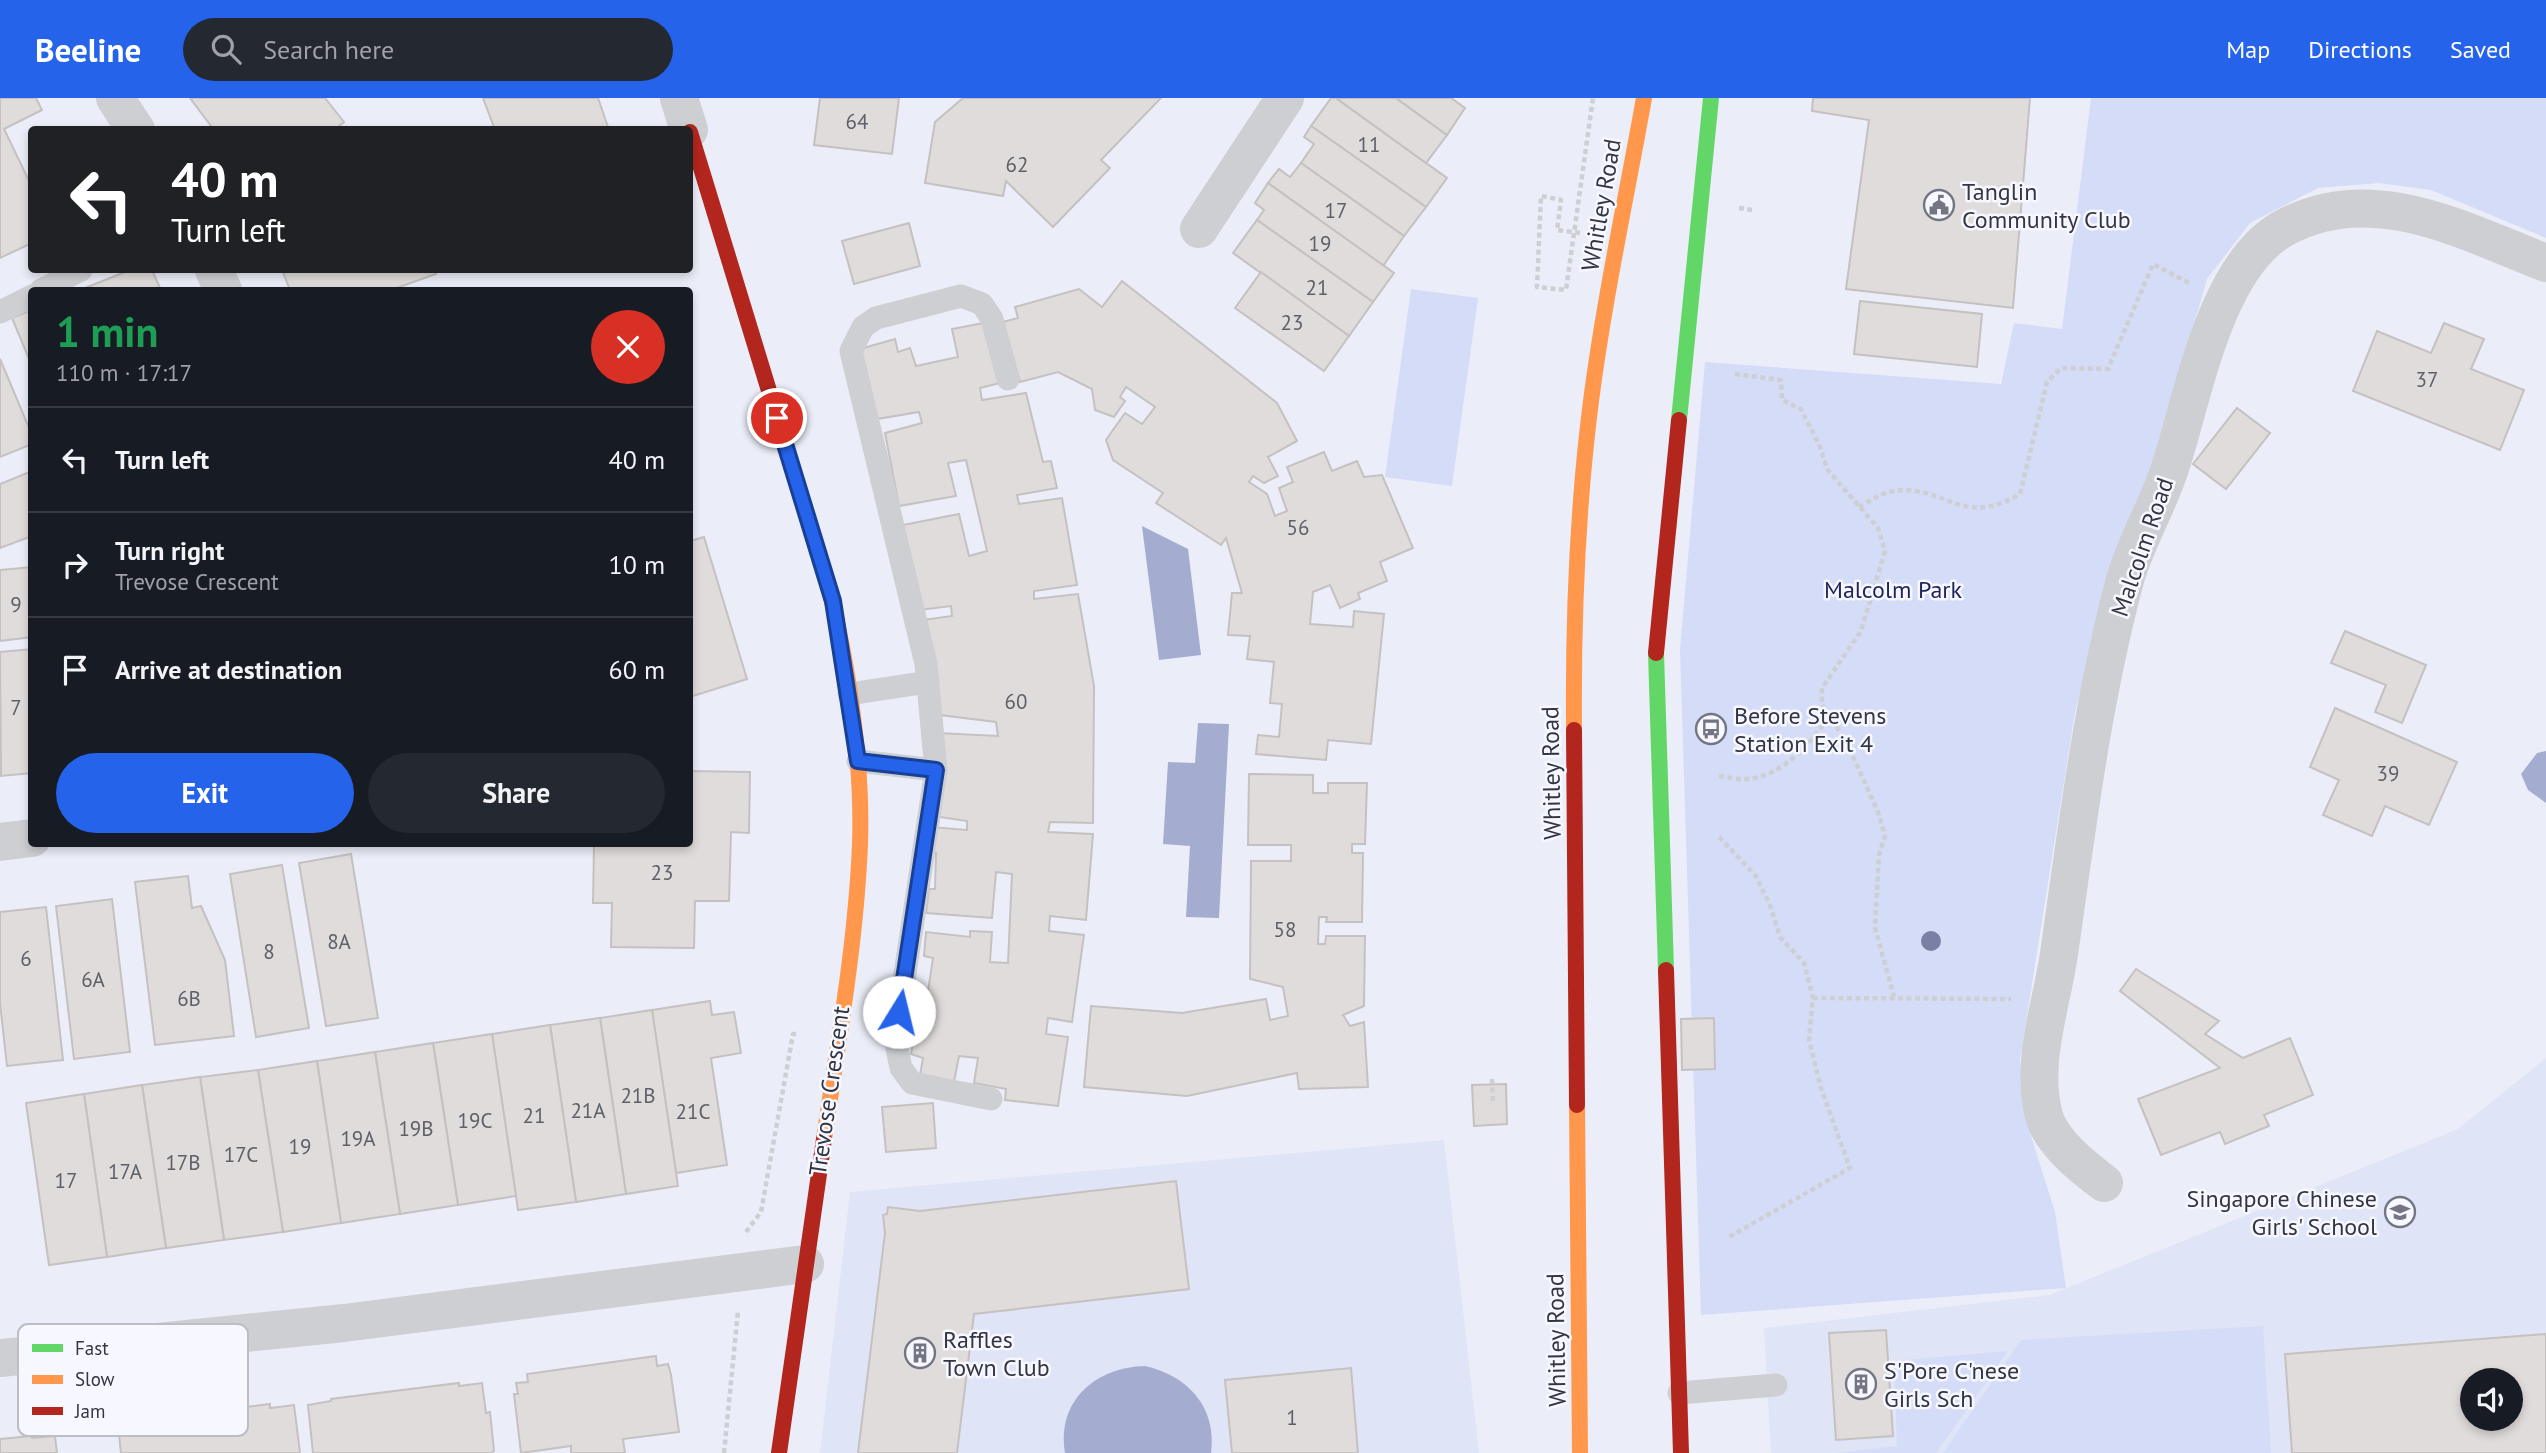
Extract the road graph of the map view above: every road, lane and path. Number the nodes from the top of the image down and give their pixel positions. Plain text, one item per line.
1 (116, 98) edge
2 (679, 98) edge
3 (1285, 98) edge
4 (1593, 98) edge
5 (1644, 98) edge
6 (1711, 98) edge
7 (134, 126) edge
8 (687, 126) edge
9 (693, 144) edge
10 (1735, 207) dead end
11 (1752, 210) dead end
12 (1199, 229) dead end
13 (1557, 230) dead end
14 (2546, 263) edge
15 (2152, 264) dead end
16 (75, 273) edge
17 (47, 287) edge
18 (28, 298) edge
19 (0, 312) edge
20 (1735, 374) dead end
21 (1008, 379) dead end
22 (1859, 507) junction
23 (928, 682) junction
24 (849, 694) junction
25 (1829, 716) junction
26 (858, 761) junction
27 (936, 770) junction
28 (1719, 776) dead end
29 (1719, 837) dead end
30 (28, 838) edge
31 (0, 842) edge
32 (1812, 998) junction
33 (1894, 998) junction
34 (2050, 1000) junction
35 (838, 1031) junction
36 (1492, 1079) dead end
37 (991, 1099) dead end
38 (1493, 1104) dead end
39 (2104, 1183) dead end
40 (747, 1231) junction
41 (1729, 1237) dead end
42 (740, 1254) junction
43 (805, 1264) junction
44 (248, 1333) edge
45 (18, 1356) edge
46 (0, 1358) edge
47 (1776, 1385) dead end
48 (1679, 1394) junction
49 (724, 1453) edge
50 (779, 1453) edge
51 (1580, 1453) edge
52 (1681, 1453) edge

1 - 7 street
2 - 8 street, Trevose Crescent
3 - 12 street
4 - 13 path
5 - 51 main road, Whitley Road
6 - 48 main road
9 - 24 main road, Trevose Crescent
10 - 11 path
14 - 34 street, Malcolm Road
15 - 22 path
16 - 17 lane
18 - 19 lane
20 - 22 path
21 - 23 lane
22 - 25 path
23 - 24 lane
23 - 27 lane
24 - 26 main road, Trevose Crescent
25 - 28 path
25 - 33 path
26 - 27 lane
26 - 35 main road, Trevose Crescent
27 - 37 lane
29 - 32 path
30 - 31 street
32 - 33 path
32 - 41 path
33 - 34 path
34 - 39 street, Malcolm Road
35 - 40 path
35 - 43 main road, Trevose Crescent
36 - 38 path
40 - 42 path
40 - 42 path
42 - 43 street
42 - 44 street
42 - 49 path
43 - 50 main road, Trevose Crescent
45 - 46 street
47 - 48 lane
48 - 52 main road

